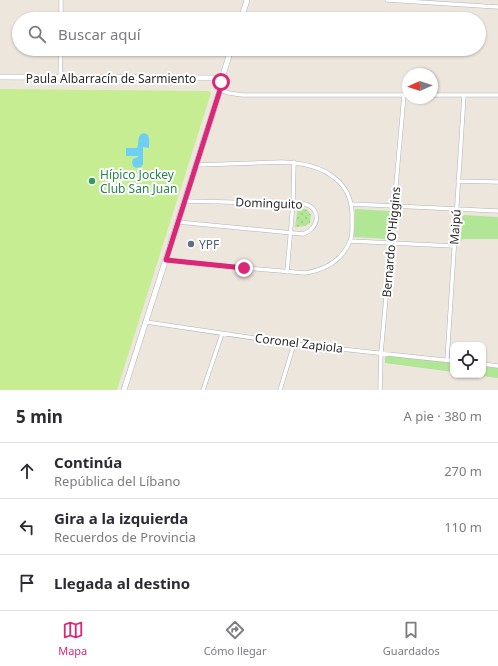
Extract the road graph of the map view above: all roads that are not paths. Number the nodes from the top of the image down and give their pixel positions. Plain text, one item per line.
1 (61, 0) edge
2 (247, 0) edge
3 (387, 0) edge
4 (415, 1) edge
5 (452, 2) edge
6 (498, 7) edge
7 (61, 12) edge
8 (243, 12) edge
9 (61, 56) edge
10 (229, 56) edge
11 (0, 77) edge
12 (60, 77) junction
13 (222, 78) junction
14 (220, 90) junction
15 (402, 95) edge
16 (438, 95) edge
17 (464, 95) junction
18 (498, 95) edge
19 (405, 104) edge
20 (294, 162) junction
21 (196, 165) junction
22 (458, 181) junction
23 (498, 182) edge
24 (185, 201) junction
25 (293, 203) junction
26 (352, 204) junction
27 (394, 206) junction
28 (456, 209) junction
29 (498, 211) edge
30 (178, 222) junction
31 (290, 233) junction
32 (350, 241) junction
33 (391, 243) junction
34 (454, 246) junction
35 (166, 260) junction
36 (288, 272) junction
37 (146, 322) junction
38 (222, 334) junction
39 (294, 344) junction
40 (381, 353) junction
41 (447, 360) junction
42 (450, 360) edge
43 (486, 364) edge
44 (498, 366) edge
45 (124, 390) edge
46 (203, 390) edge
47 (280, 390) edge
48 (380, 390) edge

1 - 7 street
2 - 8 main road
3 - 4 street
4 - 5 street
5 - 6 street
9 - 12 street
10 - 13 main road
11 - 12 main road, Paula Albarracín de Sarmiento
12 - 13 main road, Paula Albarracín de Sarmiento
13 - 14 main road
14 - 15 street
14 - 21 main road
16 - 17 street
17 - 18 street
17 - 22 street, Maipú
19 - 27 street, Bernardo O'Higgins
20 - 21 street
20 - 25 street
20 - 26 street
21 - 24 main road
22 - 23 street
22 - 28 street, Maipú
24 - 25 street, Dominguito
24 - 30 main road
25 - 31 street
25 - 31 street, Dominguito
26 - 27 street
26 - 32 street
27 - 28 street
27 - 33 street, Bernardo O'Higgins
28 - 29 street
28 - 34 street, Maipú
30 - 31 street, Dominguito
30 - 35 main road
31 - 36 street
32 - 33 street
32 - 36 street
33 - 34 street
33 - 40 street, Bernardo O'Higgins
34 - 41 street, Maipú
35 - 36 street
35 - 37 main road
37 - 38 street, Coronel Zapiola
37 - 45 main road
38 - 39 street, Coronel Zapiola
38 - 46 street
39 - 40 street, Coronel Zapiola
39 - 47 street
40 - 41 street, Coronel Zapiola
40 - 48 street, Bernardo O'Higgins
41 - 42 street, Coronel Zapiola
43 - 44 street

